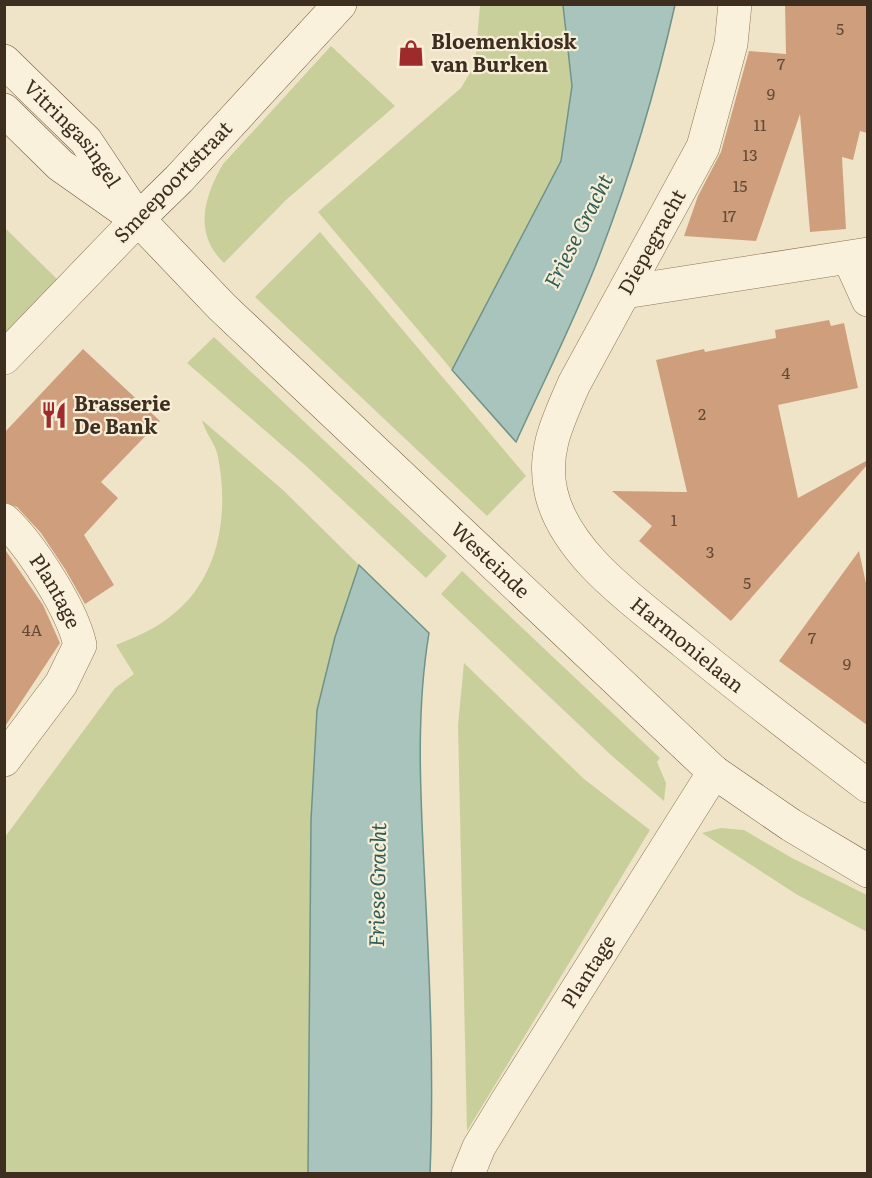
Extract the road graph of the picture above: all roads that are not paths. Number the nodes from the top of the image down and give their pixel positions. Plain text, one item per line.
1 (340, 4) edge
2 (735, 4) edge
3 (4, 61) edge
4 (4, 110) edge
5 (138, 219) junction
6 (858, 256) edge
7 (625, 292) junction
8 (867, 300) edge
9 (4, 358) edge
10 (548, 471) joint
11 (4, 520) edge
12 (4, 760) edge
13 (714, 772) junction
14 (867, 786) edge
15 (867, 871) edge
16 (468, 1173) edge

1 - 5 street, Smeepoortstraat
2 - 7 street, Diepegracht
3 - 5 street, Vitringasingel
4 - 5 street, Vitringasingel
5 - 9 street, Smeepoortstraat
5 - 13 street, Westeinde
6 - 7 street
6 - 8 street
7 - 10 street, Diepegracht
10 - 14 street, Harmonielaan
11 - 12 street, Plantage
13 - 15 street, Westeinde
13 - 16 street, Plantage

